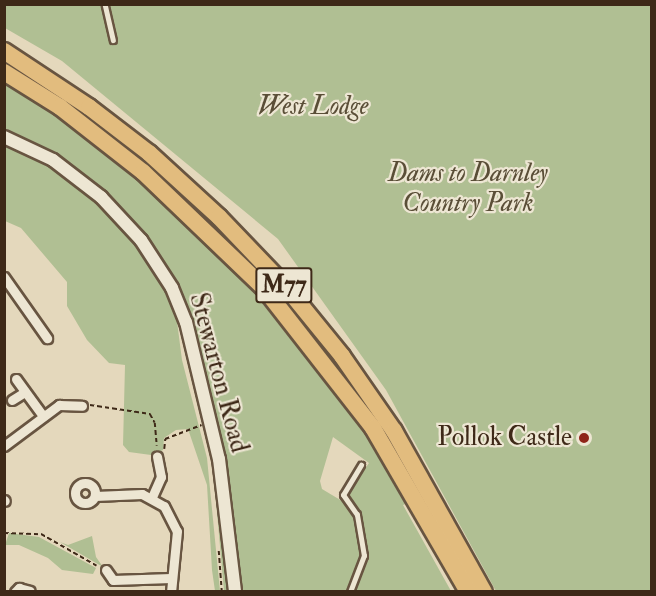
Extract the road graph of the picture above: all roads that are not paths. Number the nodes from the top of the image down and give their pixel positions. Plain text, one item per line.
1 (105, 4) edge
2 (113, 40) dead end
3 (4, 51) edge
4 (4, 72) edge
5 (4, 136) edge
6 (4, 278) edge
7 (47, 338) dead end
8 (16, 380) dead end
9 (25, 392) junction
10 (12, 400) dead end
11 (82, 406) road end
12 (43, 416) junction
13 (4, 446) edge
14 (160, 453) road end
15 (361, 465) dead end
16 (95, 496) dead end
17 (152, 497) junction
18 (106, 570) road end
19 (18, 577) dead end
20 (171, 578) junction
21 (113, 580) junction
22 (105, 589) dead end
23 (17, 590) edge
24 (30, 591) edge
25 (171, 591) edge
26 (235, 591) edge
27 (350, 591) edge
28 (468, 591) edge
29 (484, 591) edge

1 - 2 lane
3 - 29 highway, M77
4 - 28 highway, M77
5 - 26 main road, Stewarton Road
6 - 7 street
8 - 9 street
9 - 10 street
9 - 12 street
11 - 12 street
12 - 13 street
14 - 17 street
15 - 27 lane
16 - 17 street
17 - 20 street
18 - 21 street
19 - 23 street
20 - 21 street
20 - 25 street
21 - 22 street
23 - 24 street

